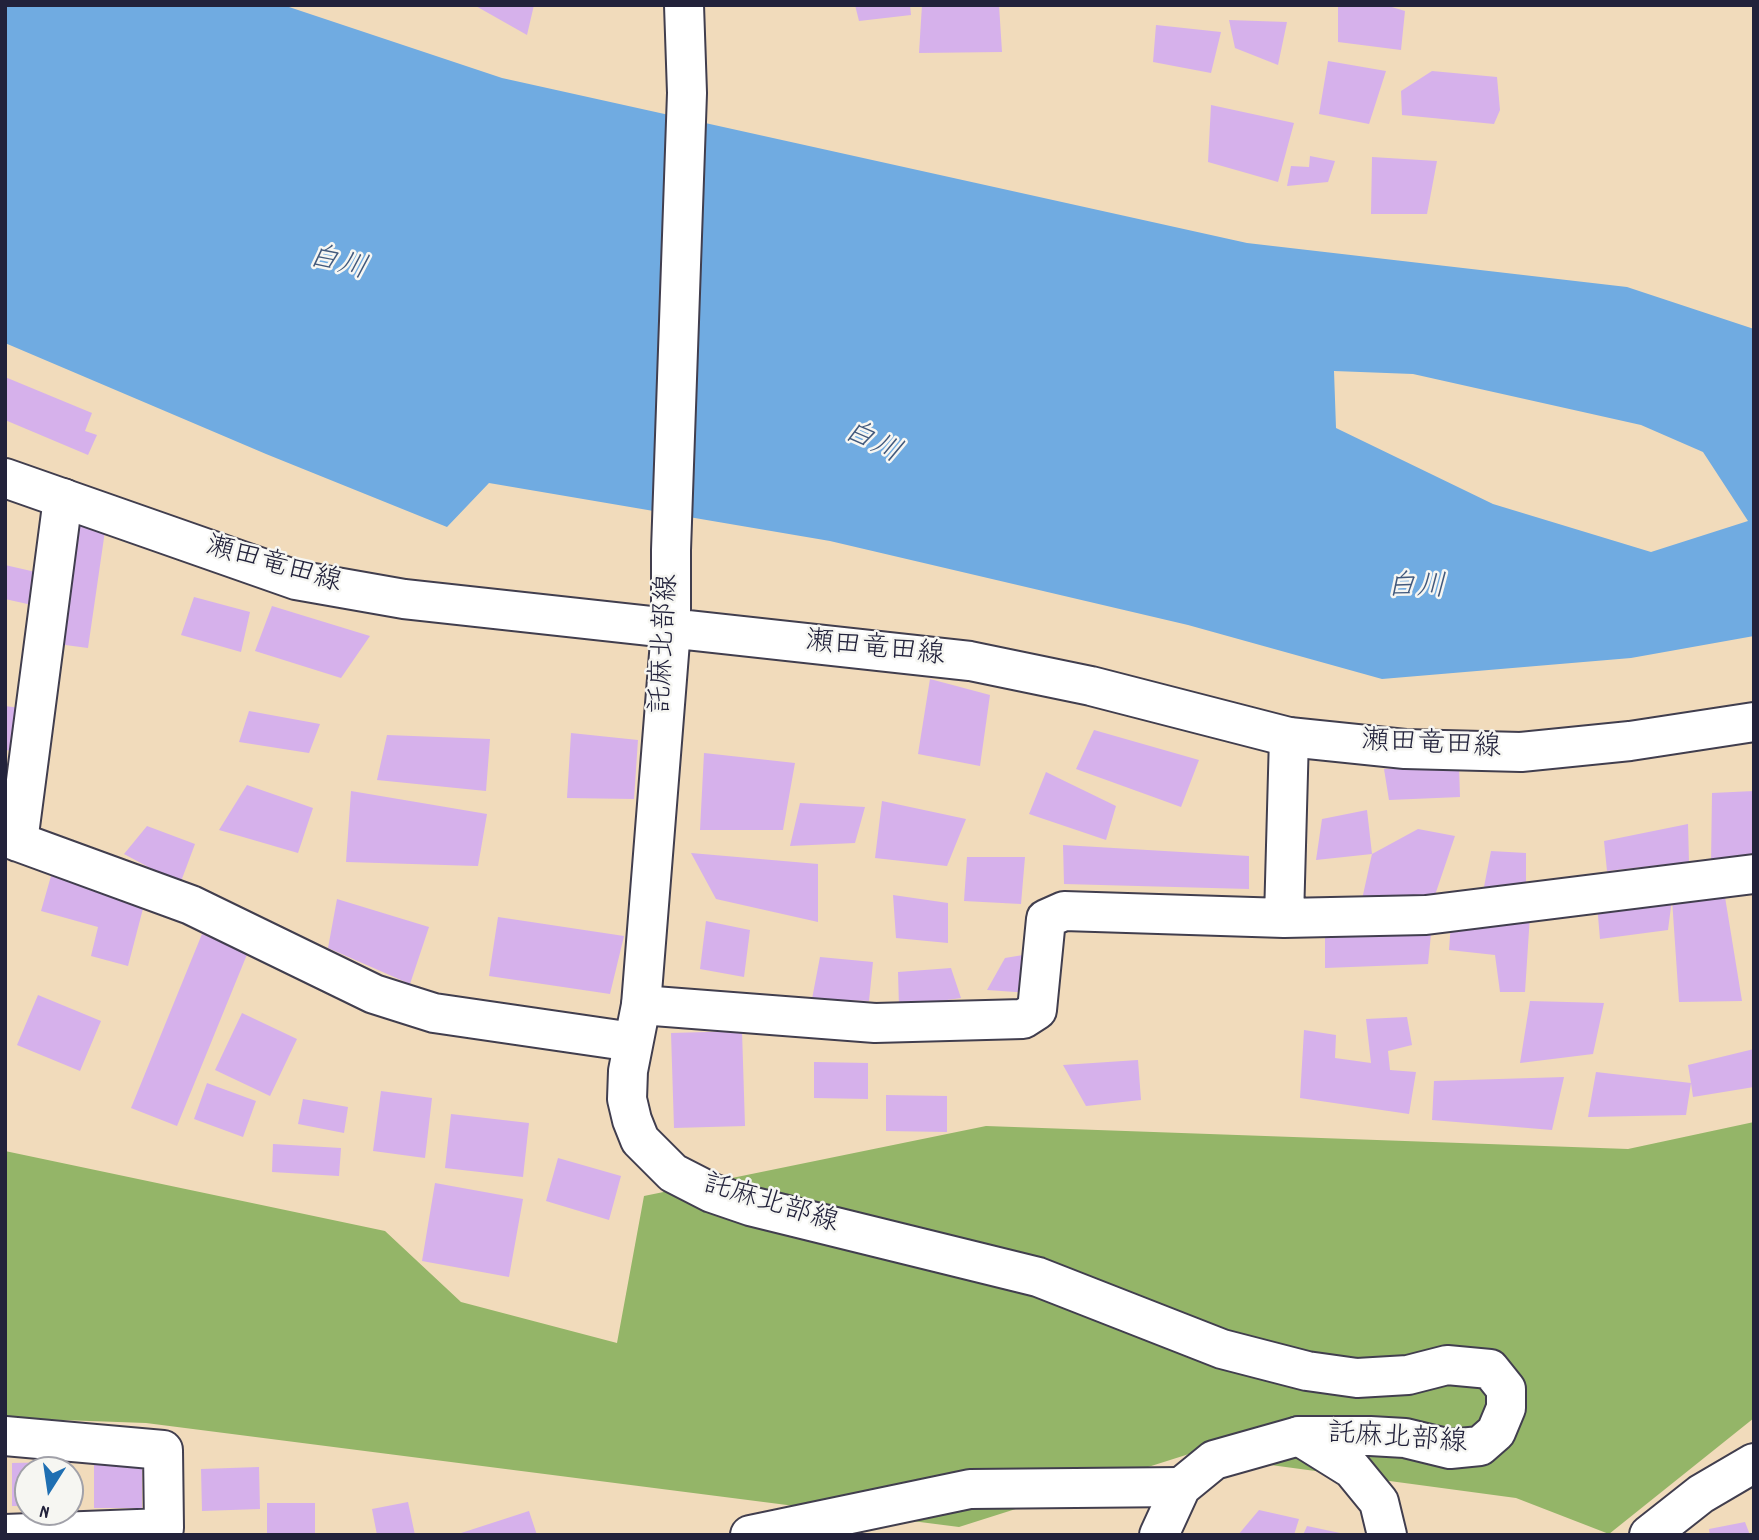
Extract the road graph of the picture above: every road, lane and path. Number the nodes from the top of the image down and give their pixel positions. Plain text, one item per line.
1 (684, 5) edge
2 (5, 478) edge
3 (63, 498) junction
4 (671, 629) junction
5 (1754, 722) edge
6 (1289, 737) junction
7 (12, 839) edge
8 (1754, 874) edge
9 (1284, 918) junction
10 (641, 1005) junction
11 (633, 1042) junction
12 (5, 1436) edge
13 (1299, 1436) junction
14 (1754, 1463) edge
15 (1181, 1487) junction
16 (5, 1534) edge
17 (750, 1535) edge
18 (1159, 1535) edge
19 (1387, 1535) edge
20 (1650, 1535) edge

1 - 4 main road, 託麻北部線
2 - 3 main road, 瀬田竜田線
3 - 4 main road, 瀬田竜田線
3 - 7 main road
4 - 6 main road, 瀬田竜田線
4 - 10 main road, 託麻北部線
5 - 6 main road, 瀬田竜田線
6 - 9 main road
7 - 11 main road
8 - 9 main road
9 - 10 main road
10 - 11 main road, 託麻北部線
11 - 13 main road, 託麻北部線
12 - 16 main road
13 - 15 main road, 託麻北部線
13 - 19 main road
14 - 20 main road
15 - 17 main road
15 - 18 main road, 託麻北部線

